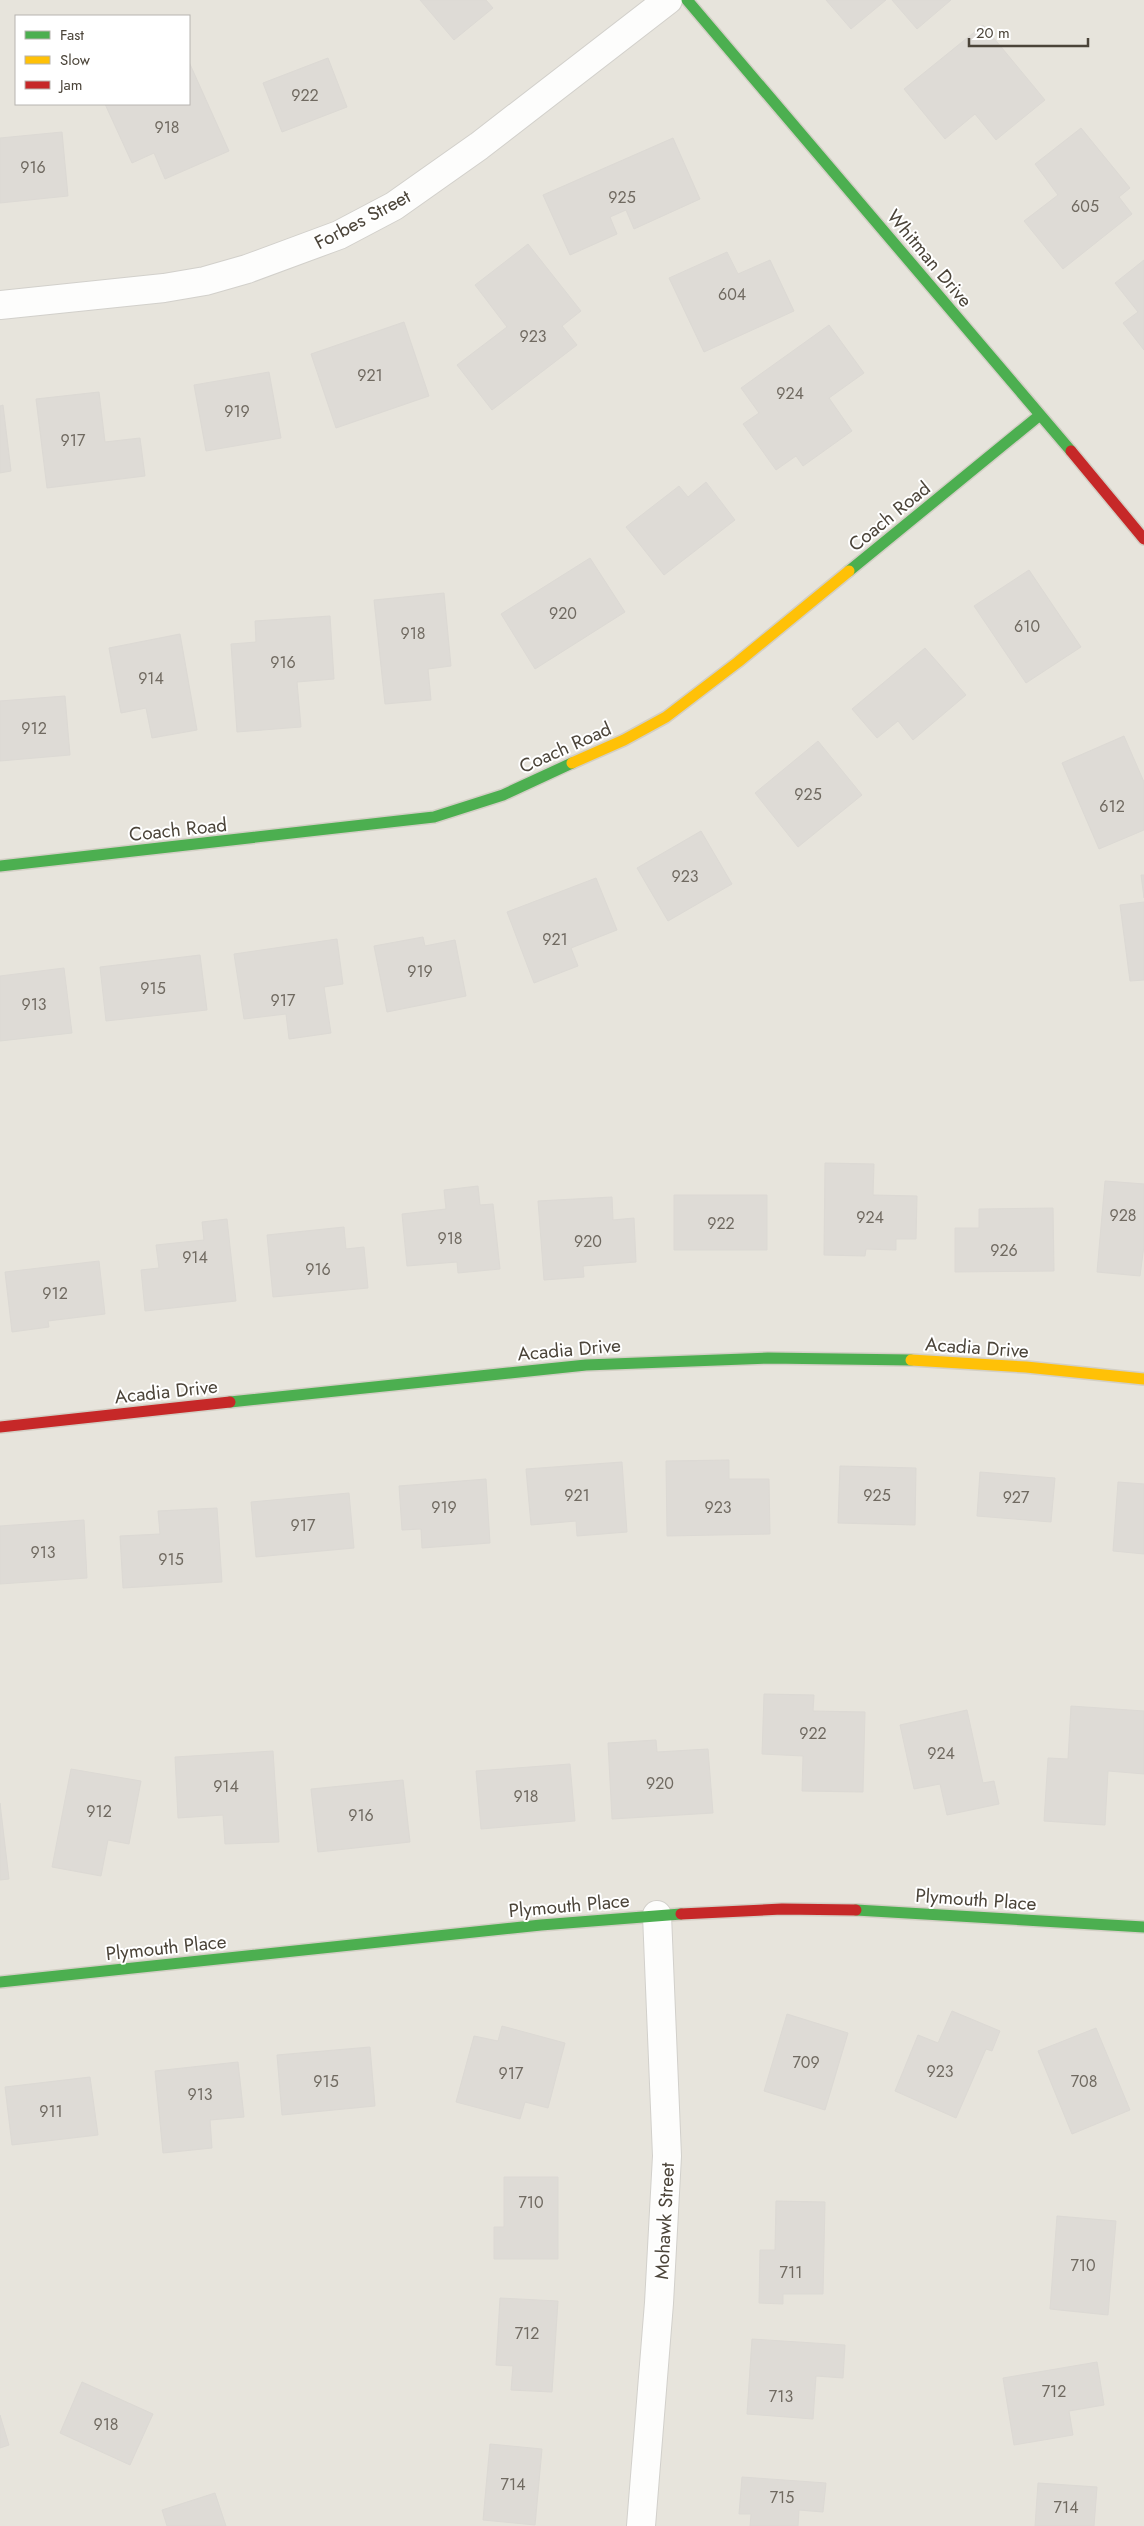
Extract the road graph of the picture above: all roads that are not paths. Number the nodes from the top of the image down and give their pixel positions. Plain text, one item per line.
1 (668, 0) edge
2 (687, 0) edge
3 (0, 305) edge
4 (1040, 415) junction
5 (1144, 540) edge
6 (0, 866) edge
7 (1144, 1379) edge
8 (0, 1426) edge
9 (657, 1915) junction
10 (1144, 1927) edge
11 (0, 1982) edge
12 (641, 2526) edge

1 - 3 street, Forbes Street
2 - 4 street, Whitman Drive
4 - 5 street, Whitman Drive
4 - 6 street, Coach Road
7 - 8 street, Acadia Drive
9 - 10 street, Plymouth Place
9 - 11 street, Plymouth Place
9 - 12 street, Mohawk Street

